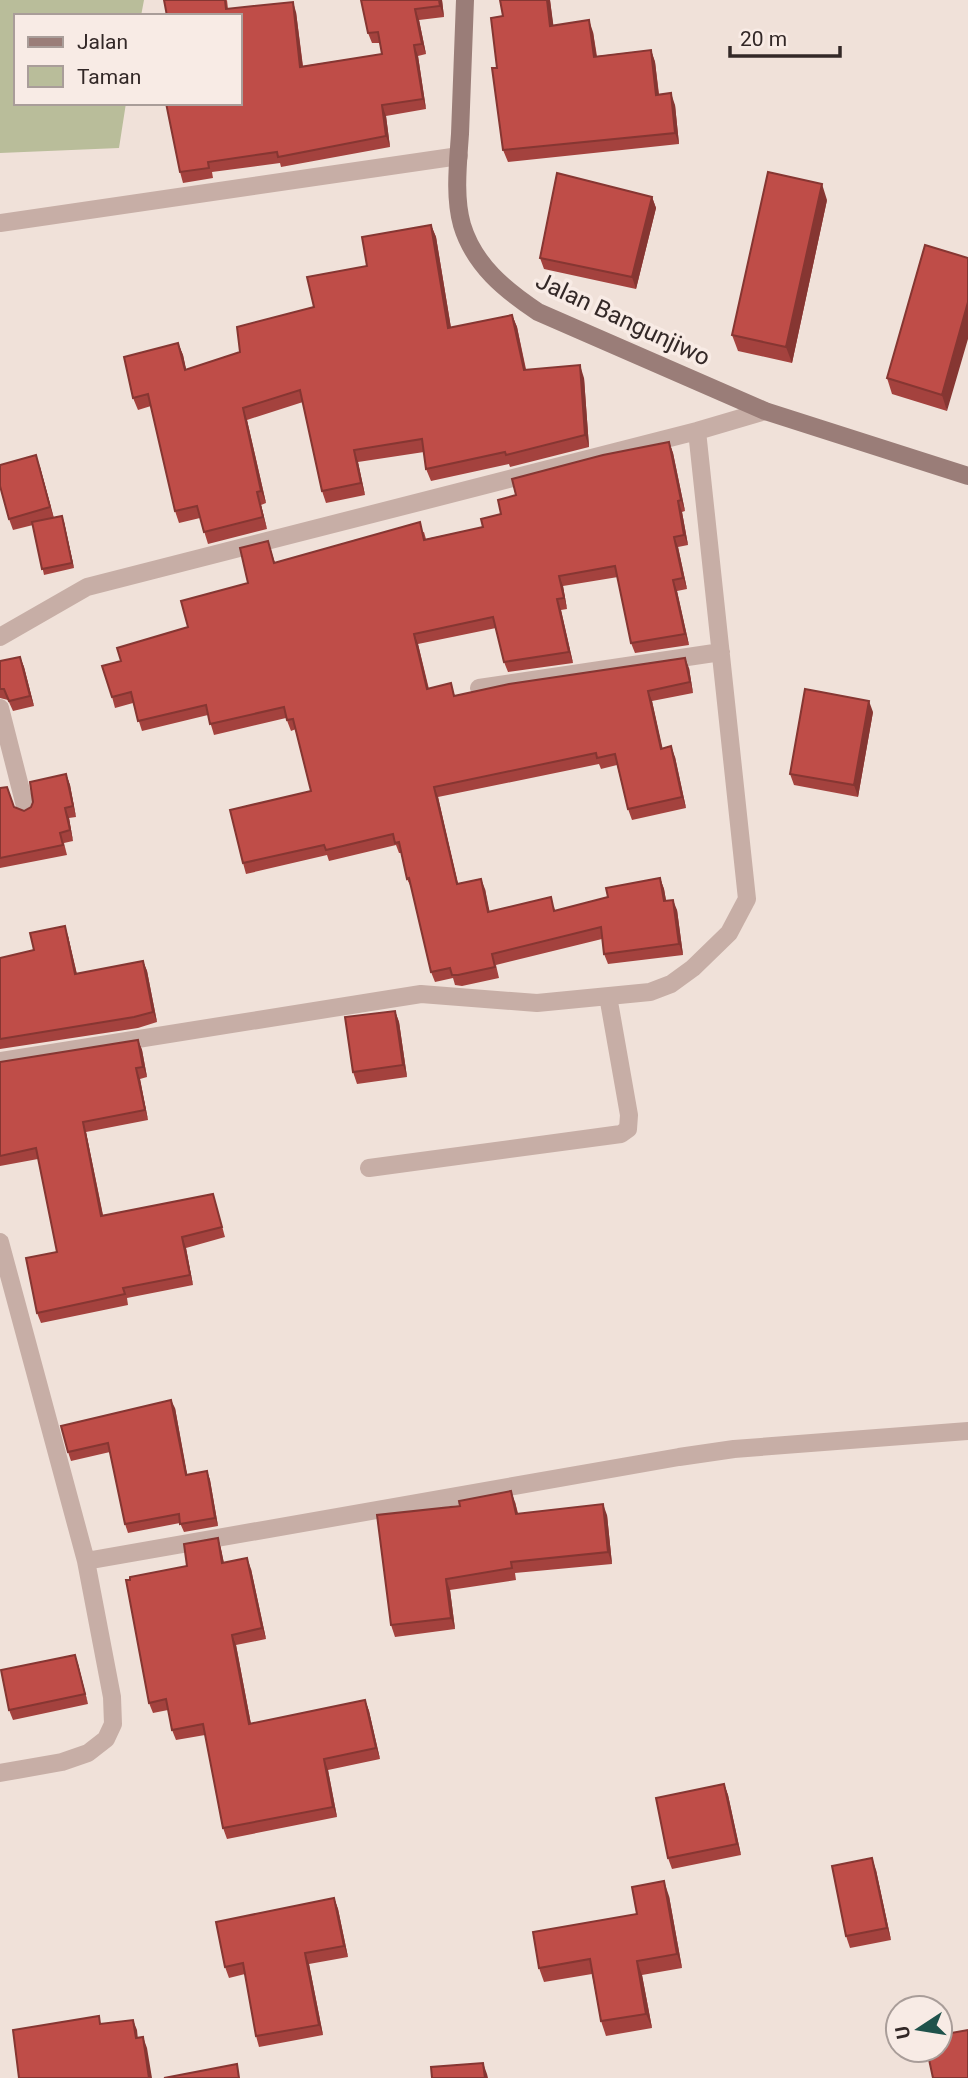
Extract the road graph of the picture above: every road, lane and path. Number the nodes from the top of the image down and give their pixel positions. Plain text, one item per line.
1 (466, 0) edge
2 (459, 156) junction
3 (0, 223) edge
4 (765, 411) junction
5 (697, 431) junction
6 (968, 476) edge
7 (0, 637) edge
8 (721, 652) junction
9 (479, 688) edge
10 (0, 708) edge
11 (26, 810) edge
12 (608, 996) junction
13 (0, 1061) edge
14 (369, 1168) dead end
15 (0, 1242) edge
16 (968, 1431) edge
17 (86, 1561) junction
18 (0, 1773) edge

1 - 2 main road, Jalan Bangunjiwo
2 - 3 street
2 - 4 main road, Jalan Bangunjiwo
4 - 5 street
4 - 6 main road, Jalan Bangunjiwo
5 - 7 street
5 - 8 street
8 - 9 street
8 - 12 street
10 - 11 street
12 - 13 street
12 - 14 street
15 - 17 street
16 - 17 street
17 - 18 street

